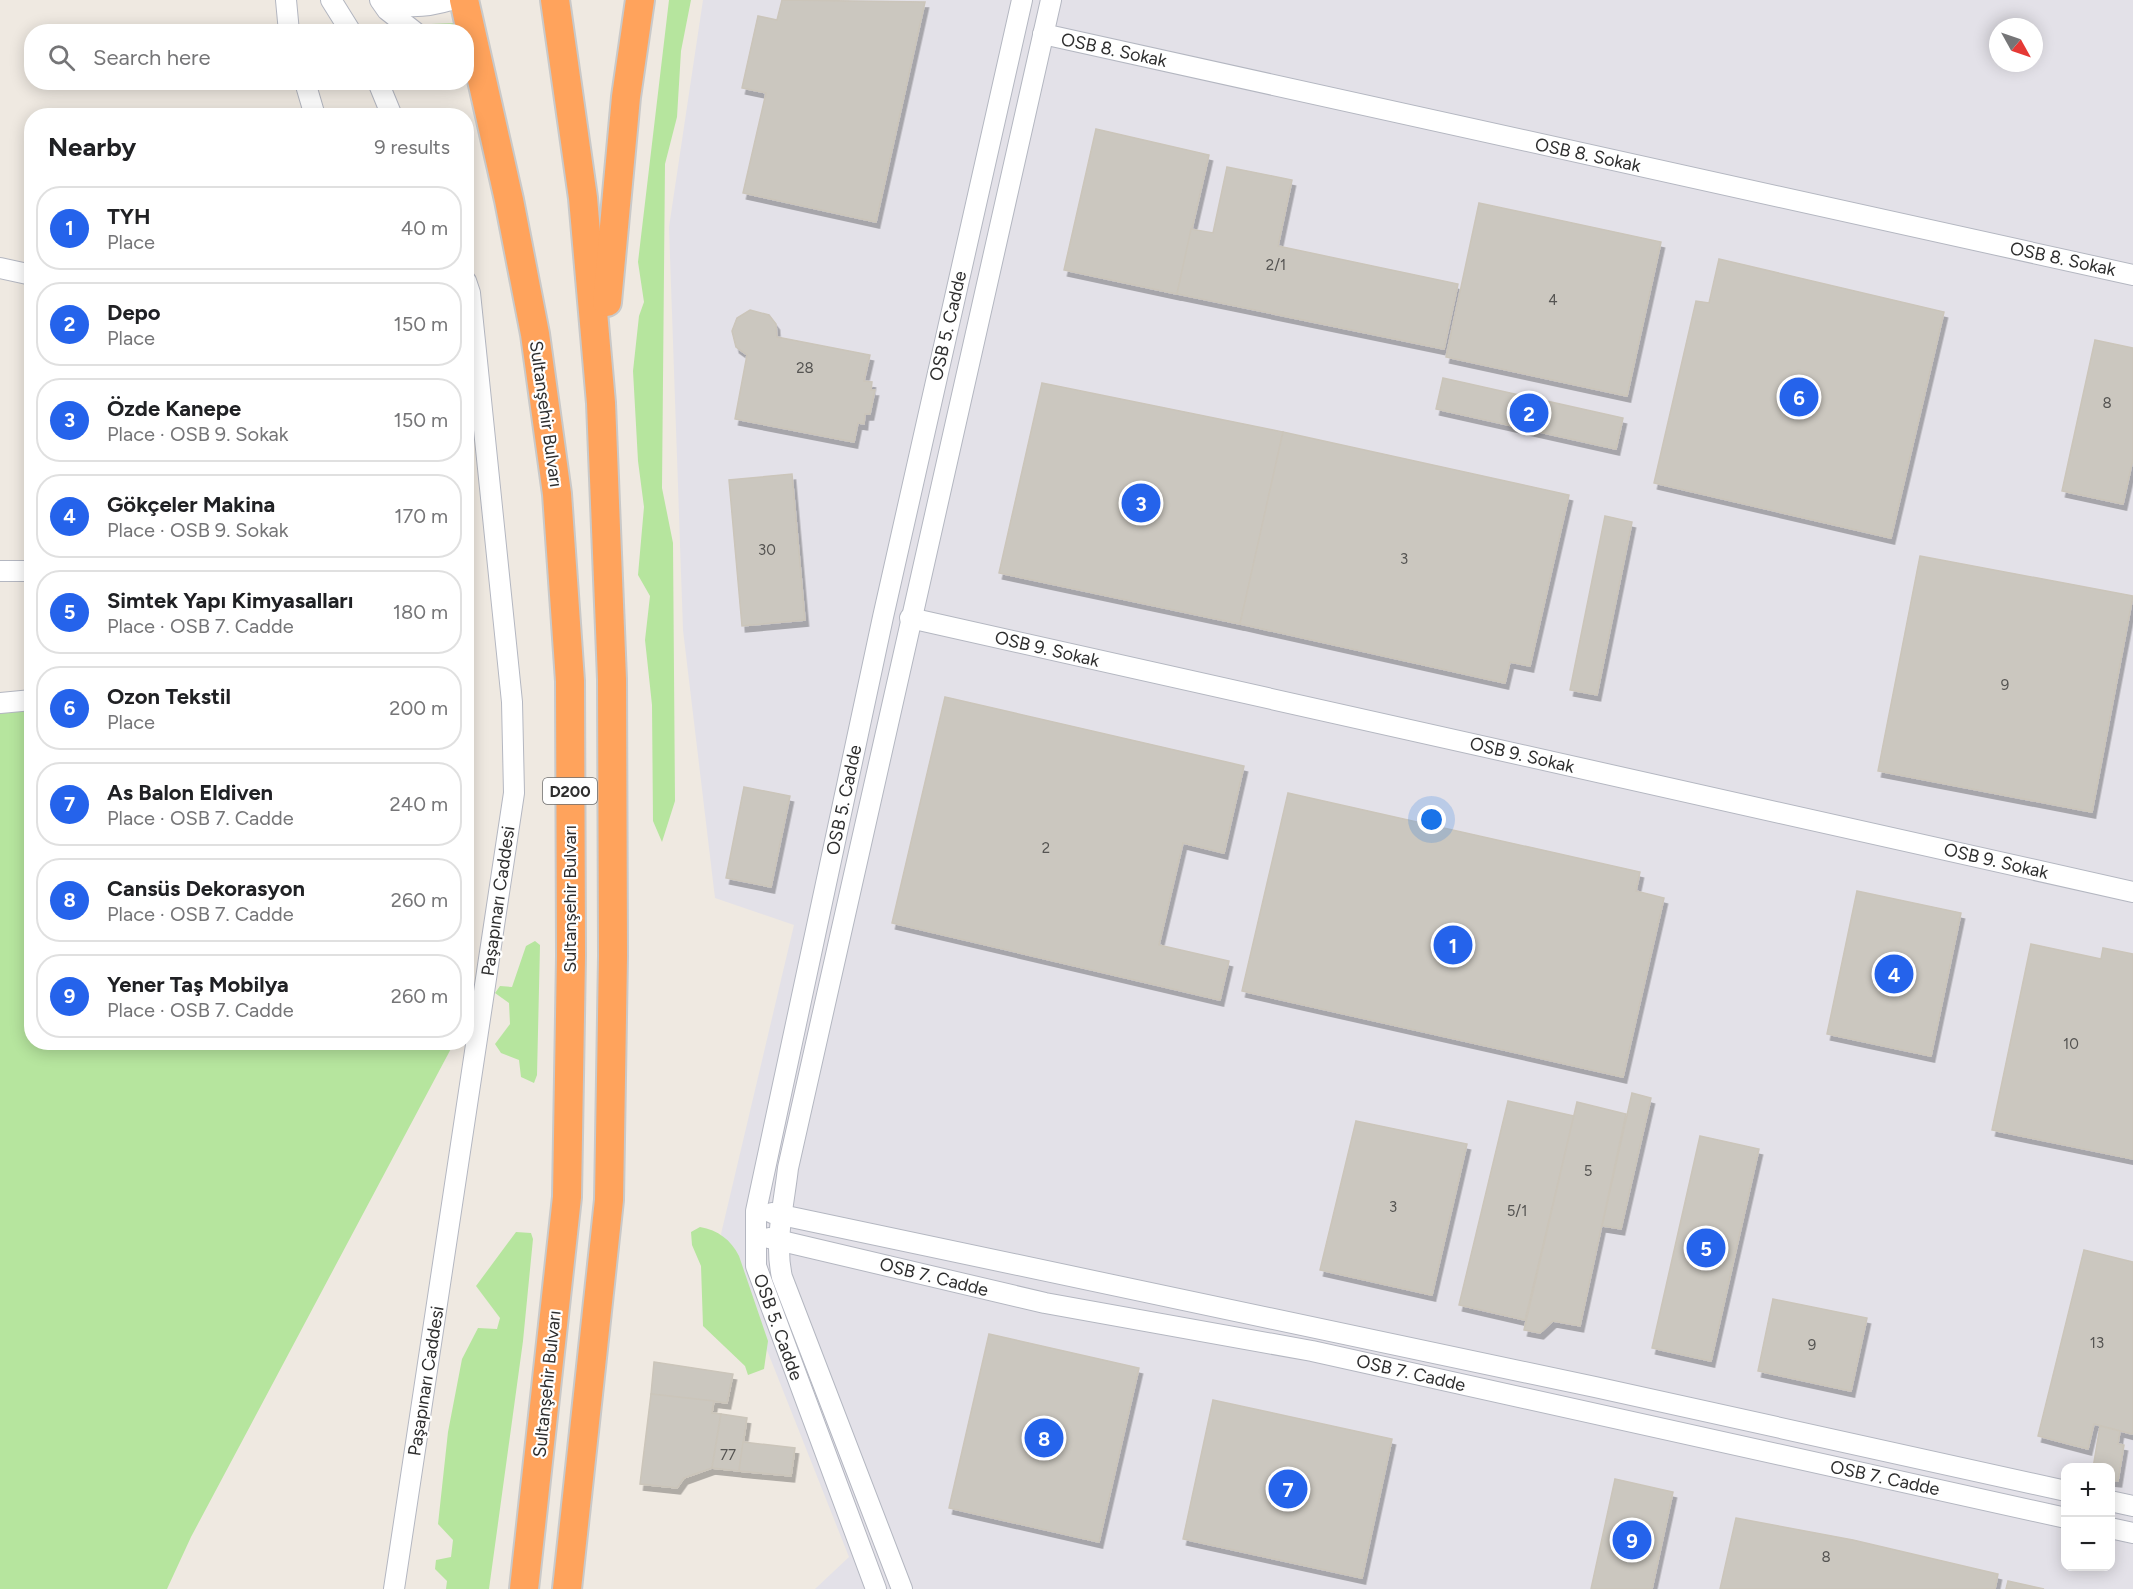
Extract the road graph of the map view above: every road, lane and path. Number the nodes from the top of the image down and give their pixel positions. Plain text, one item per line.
1 (286, 0) edge
2 (331, 0) edge
3 (381, 0) edge
4 (451, 0) edge
5 (464, 0) edge
6 (555, 0) edge
7 (640, 0) edge
8 (1022, 0) edge
9 (1051, 0) edge
10 (288, 24) edge
11 (346, 24) edge
12 (405, 24) edge
13 (467, 24) edge
14 (1043, 34) junction
15 (474, 77) edge
16 (307, 90) edge
17 (381, 90) edge
18 (313, 108) edge
19 (389, 108) edge
20 (0, 268) edge
21 (24, 273) edge
22 (2133, 275) edge
23 (474, 332) edge
24 (601, 403) junction
25 (0, 571) edge
26 (24, 571) edge
27 (910, 618) junction
28 (24, 701) edge
29 (0, 704) edge
30 (2133, 892) edge
31 (756, 1211) junction
32 (782, 1215) junction
33 (754, 1235) junction
34 (779, 1239) junction
35 (2061, 1490) edge
36 (2115, 1502) edge
37 (2133, 1506) edge
38 (2061, 1517) edge
39 (2115, 1529) edge
40 (2133, 1533) edge
41 (394, 1589) edge
42 (524, 1589) edge
43 (567, 1589) edge
44 (876, 1589) edge
45 (902, 1589) edge

1 - 10 street
2 - 11 street
3 - 4 street
3 - 12 street
5 - 13 highway, Sultanşehir Bulvarı / D200
6 - 24 highway, D200
7 - 24 highway
8 - 31 street, OSB 5. Cadde
9 - 14 street
14 - 22 street, OSB 8. Sokak
14 - 27 street
15 - 42 highway, Sultanşehir Bulvarı / D200
16 - 18 street
17 - 19 street
20 - 21 street
23 - 41 street, Paşapınarı Caddesi
24 - 43 highway, D200
25 - 26 street
27 - 30 street, OSB 9. Sokak
27 - 32 street
28 - 29 street
31 - 32 street, OSB 7. Cadde
31 - 33 street, OSB 5. Cadde
32 - 34 street
32 - 35 street, OSB 7. Cadde
33 - 34 street, OSB 7. Cadde
33 - 44 street, OSB 5. Cadde
34 - 38 street, OSB 7. Cadde
34 - 45 street
36 - 37 street
39 - 40 street

